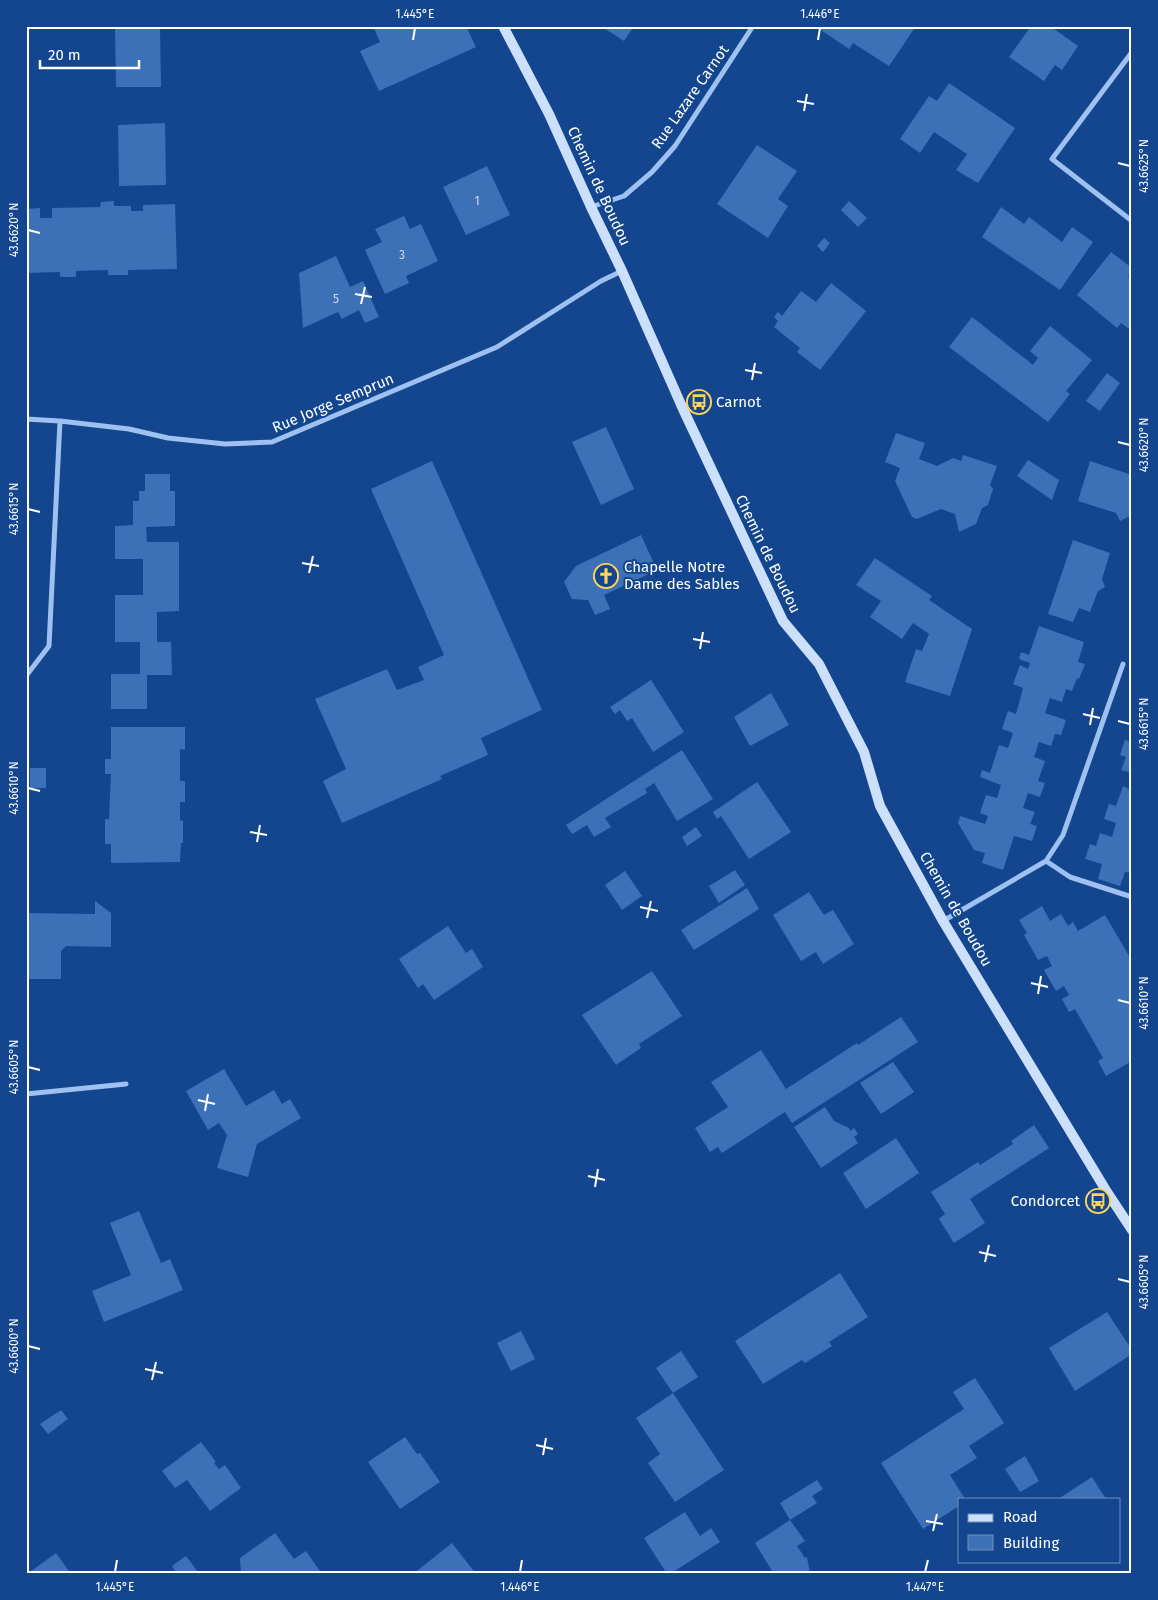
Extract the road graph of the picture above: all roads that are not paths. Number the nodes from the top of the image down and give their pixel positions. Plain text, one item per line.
1 (503, 26) edge
2 (753, 26) edge
3 (1132, 52) edge
4 (591, 207) junction
5 (1132, 221) edge
6 (622, 271) junction
7 (26, 419) edge
8 (60, 421) junction
9 (1123, 664) dead end
10 (26, 676) edge
11 (1046, 861) junction
12 (1132, 897) edge
13 (943, 921) junction
14 (126, 1084) dead end
15 (26, 1094) edge
16 (1132, 1230) edge

1 - 4 street, Chemin de Boudou
2 - 4 street, Rue Lazare Carnot
3 - 5 street
4 - 6 street, Chemin de Boudou
6 - 8 street, Rue Jorge Semprun
6 - 13 street, Chemin de Boudou
7 - 8 street, Rue Jorge Semprun
8 - 10 street
9 - 11 street
11 - 12 street
11 - 13 street
13 - 16 street, Chemin de Boudou
14 - 15 street

